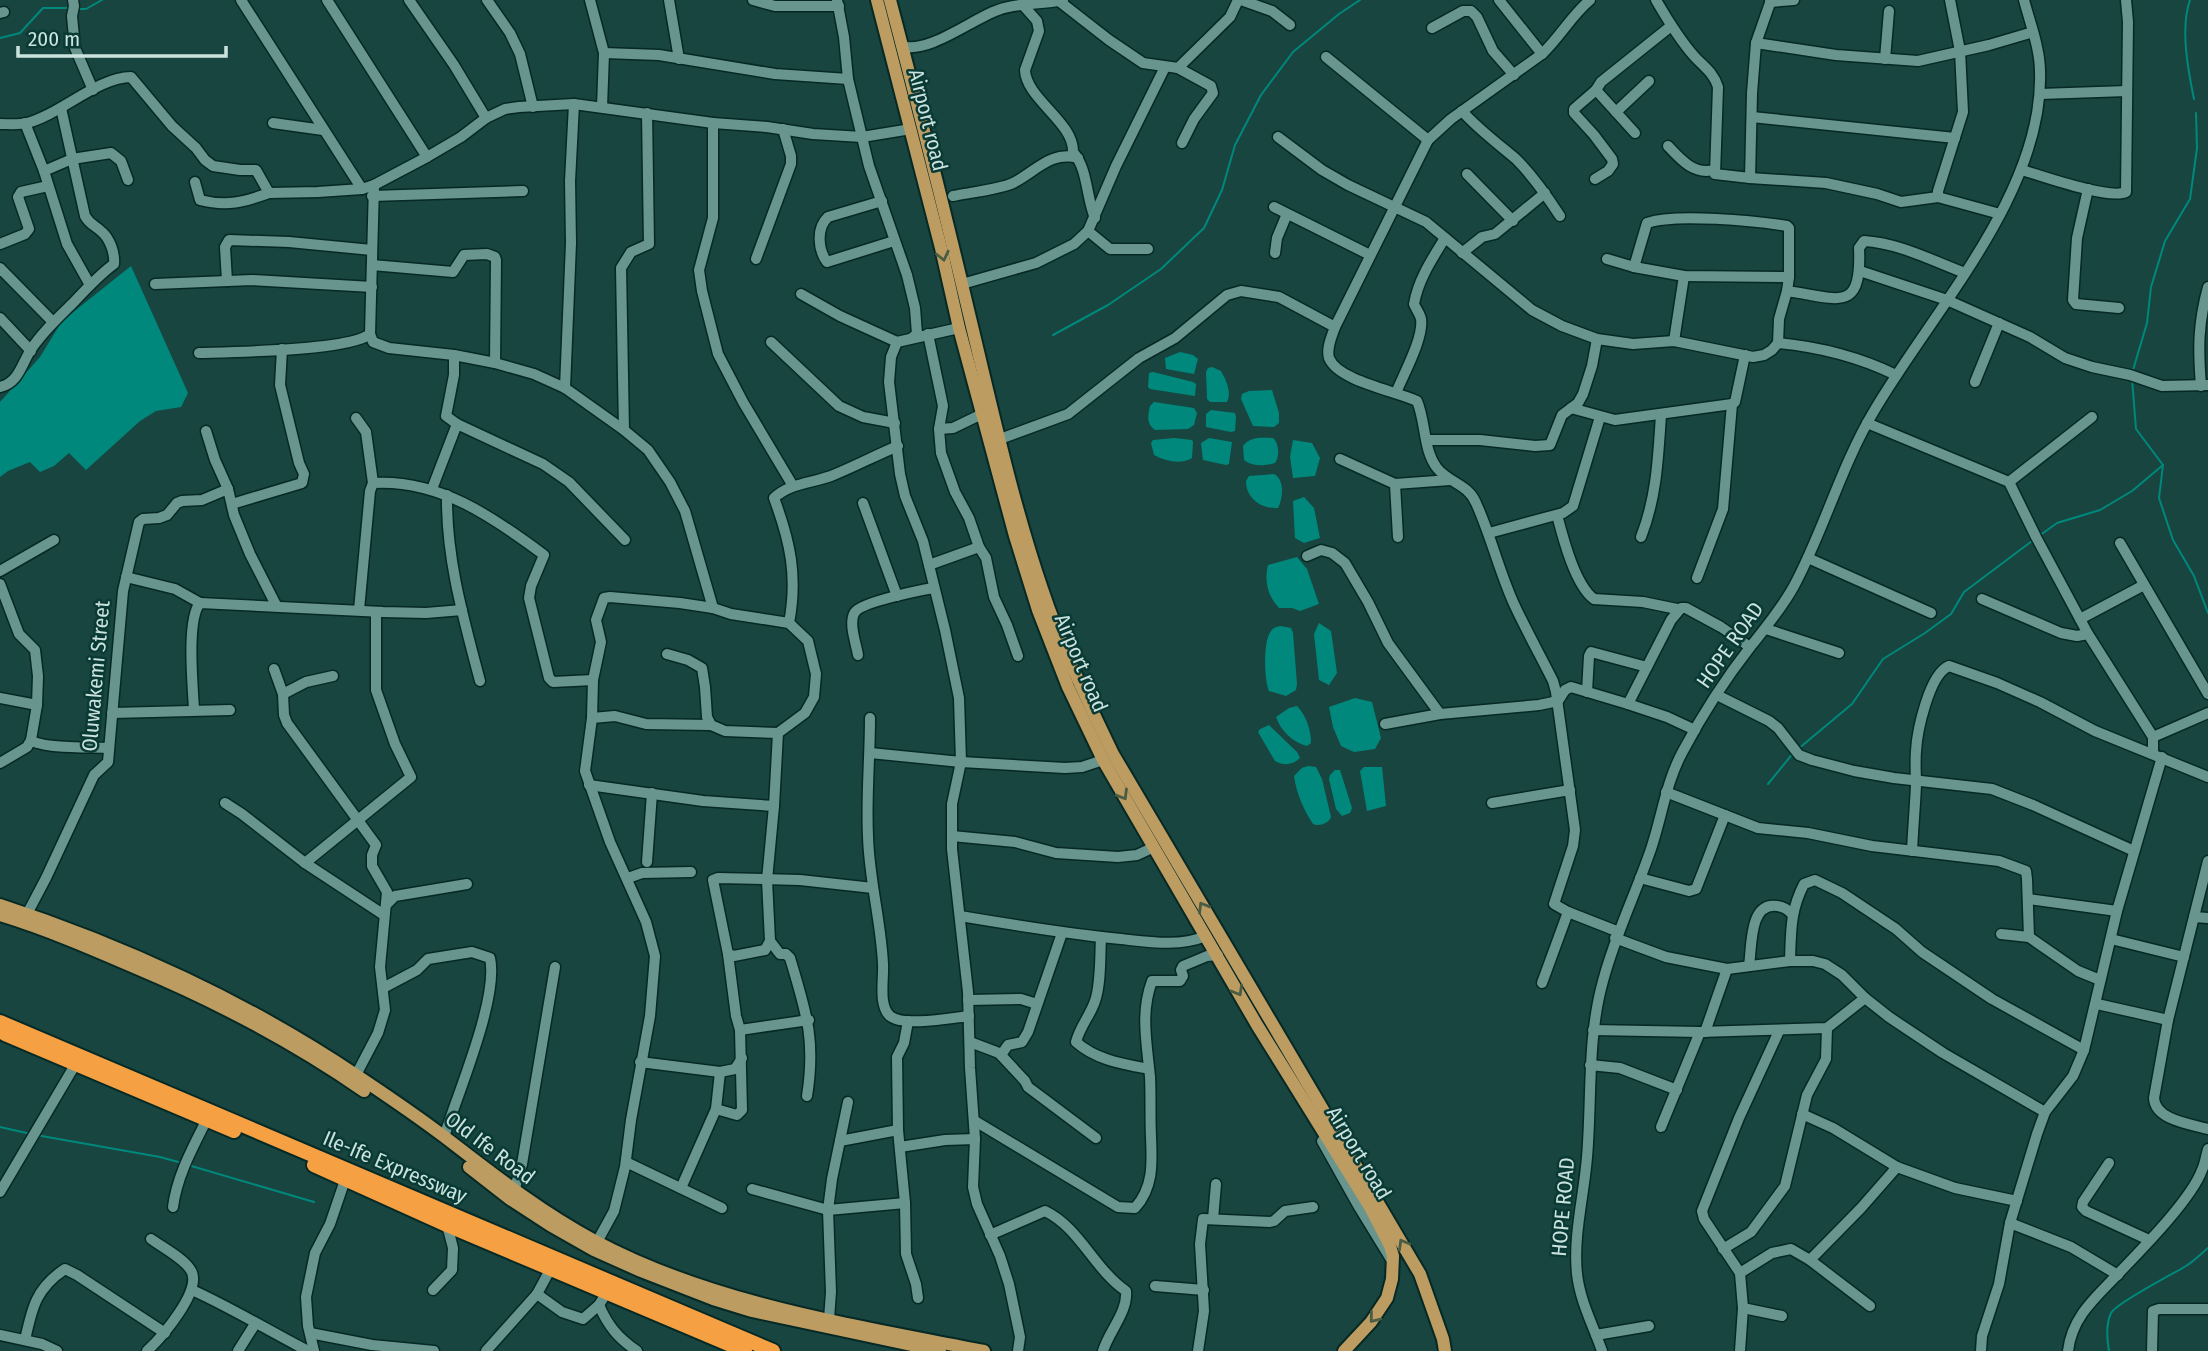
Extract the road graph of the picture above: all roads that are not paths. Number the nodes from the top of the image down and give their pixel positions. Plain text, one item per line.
1 (73, 0) edge
2 (242, 0) edge
3 (327, 0) edge
4 (409, 0) edge
5 (487, 0) edge
6 (669, 0) edge
7 (753, 0) edge
8 (877, 0) edge
9 (890, 0) edge
10 (1061, 0) edge
11 (1240, 0) edge
12 (1499, 0) edge
13 (1571, 0) edge
14 (1590, 0) edge
15 (1656, 0) edge
16 (1794, 0) edge
17 (1950, 0) edge
18 (2126, 0) edge
19 (593, 1) edge
20 (1771, 1) edge
21 (2026, 1) edge
22 (838, 3) edge
23 (1022, 4) junction
24 (1578, 10) junction
25 (1889, 11) dead end
26 (1290, 25) dead end
27 (1671, 26) junction
28 (1432, 28) dead end
29 (2032, 32) junction
30 (1756, 43) junction
31 (902, 46) junction
32 (1960, 51) junction
33 (604, 52) junction
34 (1542, 54) junction
35 (1325, 57) dead end
36 (679, 59) junction
37 (1885, 59) junction
38 (1165, 67) junction
39 (1178, 68) junction
40 (1514, 75) junction
41 (848, 79) junction
42 (1649, 81) dead end
43 (93, 90) junction
44 (1596, 90) junction
45 (2127, 91) junction
46 (2040, 94) junction
47 (574, 104) junction
48 (533, 107) junction
49 (601, 107) junction
50 (61, 108) junction
51 (1462, 111) junction
52 (647, 113) junction
53 (1616, 113) junction
54 (1752, 117) junction
55 (486, 118) junction
56 (25, 123) junction
57 (273, 123) dead end
58 (713, 123) junction
59 (0, 124) edge
60 (783, 129) junction
61 (323, 130) junction
62 (911, 130) junction
63 (1635, 133) dead end
64 (862, 137) junction
65 (1278, 137) dead end
66 (1955, 138) junction
67 (1428, 140) junction
68 (1182, 143) dead end
69 (1668, 146) dead end
70 (427, 157) junction
71 (1078, 158) junction
72 (72, 159) junction
73 (1714, 170) junction
74 (2022, 170) junction
75 (44, 171) junction
76 (1467, 174) dead end
77 (1750, 178) junction
78 (1595, 179) dead end
79 (128, 180) dead end
80 (195, 182) dead end
81 (48, 186) junction
82 (362, 189) junction
83 (2088, 189) junction
84 (373, 191) junction
85 (523, 191) dead end
86 (1545, 192) junction
87 (269, 193) junction
88 (953, 196) dead end
89 (1938, 197) junction
90 (882, 201) junction
91 (1394, 206) junction
92 (1274, 207) dead end
93 (1287, 214) junction
94 (2000, 214) junction
95 (1560, 216) dead end
96 (1095, 218) junction
97 (1513, 220) junction
98 (942, 224) junction
99 (1088, 231) junction
100 (1445, 238) junction
101 (894, 241) junction
102 (0, 244) edge
103 (1148, 249) dead end
104 (372, 250) junction
105 (1275, 253) dead end
106 (1462, 253) junction
107 (1370, 255) junction
108 (756, 259) dead end
109 (1607, 259) dead end
110 (372, 265) junction
111 (1634, 267) junction
112 (1860, 271) junction
113 (1965, 273) junction
114 (3, 276) edge
115 (1684, 276) junction
116 (1789, 277) junction
117 (227, 281) junction
118 (155, 284) dead end
119 (962, 284) junction
120 (90, 285) junction
121 (372, 287) junction
122 (2208, 287) edge
123 (1787, 291) junction
124 (801, 294) dead end
125 (1947, 300) junction
126 (2205, 307) edge
127 (2119, 308) dead end
128 (0, 318) edge
129 (53, 322) junction
130 (1999, 323) junction
131 (1335, 327) junction
132 (959, 328) junction
133 (370, 334) junction
134 (928, 334) junction
135 (912, 338) junction
136 (1597, 339) junction
137 (1674, 341) junction
138 (771, 342) dead end
139 (897, 342) junction
140 (1778, 343) junction
141 (282, 349) junction
142 (31, 351) junction
143 (199, 353) dead end
144 (454, 355) junction
145 (1745, 355) junction
146 (495, 363) junction
147 (1896, 375) junction
148 (1975, 382) dead end
149 (2205, 385) edge
150 (0, 387) edge
151 (565, 388) junction
152 (1396, 393) junction
153 (1732, 404) junction
154 (1571, 408) junction
155 (982, 414) junction
156 (1661, 415) junction
157 (1600, 417) junction
158 (2092, 417) dead end
159 (356, 418) dead end
160 (895, 423) junction
161 (1867, 423) junction
162 (457, 424) junction
163 (939, 429) junction
164 (624, 430) junction
165 (206, 431) dead end
166 (1000, 439) junction
167 (1427, 440) junction
168 (898, 446) junction
169 (1340, 459) dead end
170 (1450, 480) junction
171 (1006, 481) junction
172 (373, 482) junction
173 (2009, 482) junction
174 (1395, 484) junction
175 (793, 486) junction
176 (228, 489) junction
177 (432, 489) junction
178 (447, 495) junction
179 (863, 503) dead end
180 (232, 505) junction
181 (1557, 515) junction
182 (1489, 533) junction
183 (1398, 537) dead end
184 (1641, 537) dead end
185 (54, 540) dead end
186 (625, 540) dead end
187 (2120, 543) dead end
188 (979, 547) junction
189 (1307, 555) dead end
190 (1808, 558) junction
191 (929, 565) junction
192 (0, 571) edge
193 (125, 577) junction
194 (1697, 578) dead end
195 (0, 584) edge
196 (2144, 585) junction
197 (934, 587) junction
198 (897, 596) junction
199 (1982, 599) dead end
200 (200, 603) junction
201 (276, 605) junction
202 (713, 608) junction
203 (1677, 609) junction
204 (359, 610) junction
205 (462, 610) junction
206 (376, 612) junction
207 (1931, 613) dead end
208 (2080, 619) junction
209 (789, 623) junction
210 (1766, 629) junction
211 (2088, 634) junction
212 (1751, 647) junction
213 (1839, 653) dead end
214 (667, 654) dead end
215 (858, 655) dead end
216 (1018, 656) dead end
217 (1647, 667) junction
218 (274, 669) dead end
219 (333, 676) dead end
220 (593, 680) junction
221 (480, 681) dead end
222 (1553, 681) junction
223 (1571, 687) junction
224 (1587, 692) junction
225 (283, 694) junction
226 (2208, 694) edge
227 (1717, 695) junction
228 (0, 698) edge
229 (1558, 701) junction
230 (1628, 704) junction
231 (37, 705) junction
232 (194, 710) junction
233 (230, 710) dead end
234 (112, 713) junction
235 (2208, 713) edge
236 (1440, 715) junction
237 (592, 718) junction
238 (870, 718) dead end
239 (710, 724) junction
240 (1385, 724) dead end
241 (1695, 730) junction
242 (778, 733) junction
243 (2153, 737) junction
244 (31, 740) junction
245 (108, 748) junction
246 (870, 753) junction
247 (2157, 755) junction
248 (1103, 760) junction
249 (961, 762) junction
250 (0, 763) edge
251 (2208, 776) edge
252 (1916, 781) junction
253 (589, 785) junction
254 (1570, 790) junction
255 (1666, 792) junction
256 (652, 793) junction
257 (225, 803) dead end
258 (1492, 803) dead end
259 (775, 806) junction
260 (1725, 816) junction
261 (358, 819) junction
262 (952, 836) junction
263 (1154, 847) junction
264 (1912, 851) junction
265 (2134, 851) junction
266 (2208, 861) edge
267 (647, 862) dead end
268 (305, 863) junction
269 (691, 872) dead end
270 (628, 878) junction
271 (1640, 878) junction
272 (767, 880) junction
273 (467, 884) dead end
274 (873, 888) junction
275 (2028, 899) junction
276 (387, 904) junction
277 (0, 905) edge
278 (2118, 911) junction
279 (1568, 912) junction
280 (27, 914) junction
281 (1792, 914) junction
282 (0, 915) edge
283 (384, 915) junction
284 (960, 916) junction
285 (2194, 917) junction
286 (2208, 918) edge
287 (1062, 933) junction
288 (2001, 934) dead end
289 (1617, 935) junction
290 (1206, 936) junction
291 (1101, 937) junction
292 (2029, 937) junction
293 (2111, 939) junction
294 (770, 941) junction
295 (88, 942) junction
296 (728, 954) junction
297 (1217, 955) junction
298 (2184, 957) junction
299 (1790, 961) junction
300 (1749, 966) junction
301 (555, 967) dead end
302 (1727, 969) junction
303 (2100, 980) junction
304 (1542, 983) dead end
305 (383, 988) junction
306 (1865, 998) junction
307 (968, 1000) junction
308 (1037, 1004) junction
309 (2097, 1004) junction
310 (969, 1016) junction
311 (808, 1020) junction
312 (2168, 1020) junction
313 (908, 1021) junction
314 (0, 1022) edge
315 (1257, 1025) junction
316 (1827, 1027) junction
317 (740, 1030) junction
318 (1593, 1030) junction
319 (1779, 1031) junction
320 (0, 1032) edge
321 (1703, 1032) junction
322 (970, 1042) junction
323 (2084, 1050) junction
324 (1001, 1055) junction
325 (742, 1058) junction
326 (640, 1062) junction
327 (75, 1065) junction
328 (1590, 1065) junction
329 (1149, 1069) junction
330 (720, 1072) junction
331 (356, 1075) junction
332 (1676, 1090) junction
333 (807, 1096) dead end
334 (848, 1102) dead end
335 (716, 1109) junction
336 (401, 1112) junction
337 (2045, 1112) junction
338 (1802, 1114) junction
339 (1319, 1115) junction
340 (206, 1121) junction
341 (975, 1121) junction
342 (1661, 1127) dead end
343 (2208, 1129) edge
344 (898, 1130) junction
345 (444, 1137) junction
346 (1096, 1138) dead end
347 (975, 1139) junction
348 (840, 1141) junction
349 (900, 1147) junction
350 (2208, 1149) edge
351 (626, 1162) junction
352 (2109, 1163) dead end
353 (1897, 1167) junction
354 (345, 1180) junction
355 (1216, 1184) dead end
356 (1, 1188) edge
357 (681, 1188) junction
358 (752, 1189) dead end
359 (514, 1191) junction
360 (2017, 1201) junction
361 (905, 1203) junction
362 (173, 1207) dead end
363 (1313, 1207) dead end
364 (722, 1208) dead end
365 (828, 1210) junction
366 (1213, 1219) junction
367 (2010, 1223) junction
368 (447, 1225) junction
369 (990, 1235) junction
370 (151, 1239) dead end
371 (2149, 1240) junction
372 (597, 1242) junction
373 (1723, 1249) junction
374 (1810, 1260) junction
375 (1393, 1262) junction
376 (551, 1268) junction
377 (1740, 1273) junction
378 (1420, 1274) junction
379 (2118, 1275) junction
380 (1392, 1279) junction
381 (1156, 1286) dead end
382 (192, 1290) junction
383 (433, 1290) dead end
384 (1204, 1290) junction
385 (537, 1293) junction
386 (603, 1298) junction
387 (918, 1298) dead end
388 (1870, 1306) dead end
389 (1743, 1308) junction
390 (2208, 1309) edge
391 (1782, 1316) dead end
392 (829, 1319) junction
393 (255, 1324) junction
394 (1649, 1326) dead end
395 (165, 1333) junction
396 (310, 1333) junction
397 (0, 1335) edge
398 (1596, 1335) junction
399 (25, 1340) junction
400 (913, 1340) junction
401 (57, 1351) edge
402 (147, 1351) edge
403 (238, 1351) edge
404 (308, 1351) edge
405 (314, 1351) edge
406 (434, 1351) edge
407 (486, 1351) edge
408 (637, 1351) edge
409 (745, 1351) edge
410 (773, 1351) edge
411 (936, 1351) edge
412 (984, 1351) edge
413 (1018, 1351) edge
414 (1103, 1351) edge
415 (1198, 1351) edge
416 (1344, 1351) edge
417 (1445, 1351) edge
418 (1602, 1351) edge
419 (1740, 1351) edge
420 (1981, 1351) edge
421 (2068, 1351) edge
422 (2152, 1351) edge

1 - 43 street
2 - 61 street
3 - 70 street
4 - 55 street
5 - 48 street
6 - 36 street
7 - 22 street
8 - 62 main road, Airport road
9 - 31 main road, Airport road
10 - 23 street
10 - 38 street
11 - 26 street
11 - 39 street
12 - 34 street
13 - 24 street
14 - 24 street
15 - 27 street
16 - 20 street
17 - 32 street
18 - 45 street
19 - 33 street
20 - 30 street
21 - 29 street, HOPE ROAD
22 - 41 street
23 - 31 street
23 - 71 street
24 - 34 street
25 - 37 street
27 - 44 street
27 - 73 street
28 - 40 street
29 - 32 street
29 - 46 street, HOPE ROAD
30 - 37 street
30 - 54 street
31 - 98 main road, Airport road
32 - 37 street
32 - 66 street
33 - 36 street
33 - 49 street
34 - 40 street
35 - 67 street
36 - 41 street
38 - 39 street
38 - 96 street
39 - 68 street
40 - 51 street
41 - 64 street
42 - 53 street
43 - 50 street
43 - 87 street
44 - 53 street
44 - 78 street
45 - 46 street
45 - 83 street
46 - 74 street, HOPE ROAD
47 - 48 street
47 - 49 street
47 - 151 street
48 - 55 street
49 - 52 street
50 - 56 street
50 - 72 street
51 - 67 street
51 - 86 street
52 - 58 street
52 - 164 street
53 - 63 street
54 - 66 street
54 - 77 street
55 - 70 street
56 - 59 street
56 - 75 street
57 - 61 street
58 - 60 street
58 - 175 street
60 - 64 street
60 - 108 street
61 - 82 street
62 - 64 street
62 - 98 main road, Airport road
64 - 90 street
65 - 91 street
66 - 89 street
67 - 91 street
69 - 73 street
70 - 84 street
71 - 88 street
71 - 96 street
72 - 75 street
72 - 79 street
72 - 120 street
73 - 77 street
74 - 83 street
74 - 94 street, HOPE ROAD
75 - 81 street
76 - 97 street
77 - 89 street
80 - 87 street
81 - 102 street
81 - 120 street
82 - 84 street
82 - 87 street
83 - 127 street
84 - 85 street
84 - 104 street
86 - 95 street
86 - 97 street
89 - 94 street
90 - 101 street
90 - 101 street
91 - 100 street
91 - 107 street
92 - 93 street
93 - 105 street
93 - 107 street
94 - 113 street, HOPE ROAD
96 - 99 street
97 - 106 street
98 - 119 main road, Airport road
98 -> 132 main road, Airport road
99 - 103 street
99 - 119 street
100 - 106 street
100 - 152 street
101 - 135 street
104 - 110 street
104 - 117 street
106 - 136 street
107 - 131 street
109 - 111 street
110 - 121 street
110 - 146 street
111 - 115 street
111 - 116 street
112 - 113 street
112 - 123 street
112 - 125 street
113 - 125 street, HOPE ROAD
114 - 129 street
115 - 116 street
115 - 137 street
116 - 123 street
117 - 118 street
117 - 121 street
119 - 166 main road, Airport road
120 - 129 street
121 - 133 street
122 - 126 street
123 - 140 street
124 - 139 street
125 - 130 street
125 - 147 street, HOPE ROAD
126 - 149 street
128 - 142 street
129 - 142 street
130 - 148 street
130 - 149 street
131 - 152 street
131 - 166 street
132 - 134 street
132 - 155 main road, Airport road
133 - 141 street
133 - 144 street
134 - 135 street
134 - 163 street
135 - 139 street
136 - 137 street
136 - 154 street
137 - 145 street
138 - 160 street
139 - 160 street
140 - 145 street
140 - 147 street
141 - 143 street
141 - 180 street
142 - 150 street
144 - 146 street
144 - 162 street
145 - 153 street
146 - 151 street
147 - 161 street, HOPE ROAD
151 - 164 street
152 - 167 street
153 - 156 street
153 - 194 street
154 - 157 street
154 - 167 street
155 - 163 street
155 - 171 main road, Airport road
156 - 157 street
156 - 184 street
157 - 181 street
158 - 173 street
159 - 172 street
160 - 168 street
161 - 173 street
161 - 190 street, HOPE ROAD
162 - 177 street
162 - 186 street
163 - 188 street
164 - 202 street
165 - 176 street
166 - 171 main road, Airport road
167 - 170 street
168 - 175 street
168 - 191 street
169 - 174 street
170 - 174 street
170 - 182 street
171 - 248 main road, Airport road
339 -> 171 main road, Airport road
172 - 177 street
172 - 204 street
173 - 208 street
174 - 183 street
175 - 209 street
176 - 180 street
176 - 193 street, Oluwakemi Street
177 - 178 street
178 - 205 street
178 - 220 street
179 - 198 street
180 - 201 street
181 - 182 street
181 - 203 street
182 - 222 street
185 - 192 street
187 - 196 street
188 - 191 street
188 - 216 street
189 - 236 street
190 - 207 street
190 - 210 street, HOPE ROAD
191 - 197 street
193 - 200 street
193 - 234 street, Oluwakemi Street
195 - 231 street
196 - 208 street
196 - 226 street
197 - 198 street
197 - 249 street
198 - 215 street
199 - 211 street
200 - 201 street
200 - 232 street
201 - 204 street
202 - 209 street
202 - 220 street
203 - 212 street
203 - 217 street
204 - 206 street
205 - 206 street
205 - 221 street
206 - 261 street
208 - 211 street
209 - 242 street
210 - 212 street, HOPE ROAD
210 - 213 street
211 - 243 street
212 - 227 street, HOPE ROAD
214 - 239 street
217 - 224 street
217 - 230 street
218 - 225 street
219 - 225 street
220 - 237 street
222 - 223 street
222 - 229 street
223 - 224 street
223 - 229 street
224 - 230 street
225 - 261 street
227 - 241 street, HOPE ROAD
227 - 252 street
228 - 231 street
229 - 236 street
229 - 254 street
230 - 241 street
231 - 244 street
232 - 233 street
232 - 234 street
234 - 245 street, Oluwakemi Street
235 - 243 street
236 - 240 street
237 - 239 street
237 - 253 street
238 - 246 street
239 - 242 street
241 - 255 street, HOPE ROAD
242 - 259 street
243 - 247 street
244 - 245 street
244 - 250 street
245 - 280 street, Oluwakemi Street
246 - 249 street
246 - 274 street
247 - 251 street
247 - 252 street
247 - 265 street
248 - 249 street
248 -> 263 main road, Airport road
249 - 262 street
252 - 264 street
252 - 265 street
253 - 256 street
253 - 270 street
254 - 258 street
254 - 279 street
255 - 260 street
255 - 271 street, HOPE ROAD
256 - 259 street
256 - 267 street
257 - 268 street
259 - 272 street
260 - 264 street
260 - 271 street
261 - 268 street
261 - 276 street
262 - 263 street
262 - 284 street
263 - 290 main road, Airport road
264 - 275 street
265 - 278 street
266 - 285 street
268 - 283 street
269 - 270 street
270 - 326 street
271 - 289 street, HOPE ROAD
272 - 274 street
272 - 294 street
272 - 296 street
273 - 276 street
274 - 313 street
275 - 278 street
275 - 292 street
276 - 283 street
277 - 280 main road, Old Ife Road
278 - 293 street
279 - 289 street
279 - 304 street
280 - 295 main road, Old Ife Road
281 - 299 street
281 - 300 street
281 - 323 street
282 - 295 main road, Old Ife Road
283 - 305 street
284 - 287 street
284 - 307 street
285 - 286 street
285 - 298 street
287 - 291 street
287 - 308 street
288 - 292 street
289 - 302 street
289 - 318 street, HOPE ROAD
290 - 291 street
290 - 297 main road, Airport road
291 - 329 street
292 - 303 street
293 - 298 street
293 - 303 street
294 - 296 street
294 - 311 street
295 - 331 main road, Old Ife Road
295 - 336 main road, Old Ife Road
296 - 317 street
297 -> 315 main road, Airport road
297 - 329 street
298 - 312 street
299 - 300 street
299 - 306 street
300 - 302 street
301 - 359 street
302 - 321 street
303 - 309 street
305 - 331 street
305 - 345 street
306 - 316 street
306 - 337 street
307 - 308 street
307 - 310 street
308 - 324 street
309 - 312 street
309 - 323 street
310 - 313 street
310 - 322 street
311 - 317 street
311 - 333 street
312 - 343 street
313 - 344 street
314 - 410 highway, Ile-Ife Expressway
315 - 339 main road, Airport road
315 - 375 street
316 - 319 street
316 - 338 street
317 - 325 street
318 - 321 street
318 - 328 street, HOPE ROAD
319 - 321 street
319 - 373 street
320 - 327 highway, Ile-Ife Expressway
321 - 332 street
322 - 324 street
322 - 341 street
323 - 337 street
324 - 346 street
325 - 330 street
325 - 335 street
326 - 330 street
326 - 351 street
327 - 340 highway, Ile-Ife Expressway
327 - 356 street
328 - 332 street
328 - 398 street, HOPE ROAD
329 - 341 street
330 - 335 street
331 - 336 main road, Old Ife Road
332 - 342 street
334 - 348 street
335 - 357 street
336 - 345 main road, Old Ife Road
336 - 400 main road, Old Ife Road
337 - 360 street
338 - 353 street
338 - 373 street
339 - 375 main road, Airport road
378 -> 339 main road, Airport road
340 - 354 highway, Ile-Ife Expressway
340 - 362 street
341 - 347 street
344 - 348 street
344 - 349 street
345 - 359 main road, Old Ife Road
347 - 349 street
347 - 369 street
348 - 365 street
349 - 361 street
350 - 371 street
351 - 357 street
351 - 372 street
352 - 371 street
353 - 360 street
353 - 374 street
354 - 368 highway, Ile-Ife Expressway
354 - 396 street
355 - 366 street
357 - 364 street
358 - 365 street
359 - 372 main road, Old Ife Road
360 - 367 street
361 - 365 street
361 - 387 street
363 - 366 street
365 - 392 street
366 - 384 street
367 - 379 street
367 - 420 street
368 - 376 highway, Ile-Ife Expressway
368 - 383 street
369 - 413 street
369 - 414 street
370 - 382 street
371 - 379 street
372 - 392 main road, Old Ife Road
373 - 377 street
374 - 377 street
374 - 388 street
375 - 380 main road, Airport road
376 - 385 street
376 - 386 highway, Ile-Ife Expressway
377 - 389 street
378 - 380 main road
378 - 417 main road
379 - 421 street
380 -> 416 main road
381 - 384 street
382 - 393 street
382 - 395 street
384 - 415 street
385 - 386 street
385 - 407 street
386 - 408 street
386 - 409 highway, Ile-Ife Expressway
389 - 391 street
389 - 419 street
390 - 422 street
392 - 400 main road, Old Ife Road
393 - 403 street
393 - 404 street
394 - 398 street
395 - 399 street
395 - 402 street
396 - 405 street
396 - 406 street
397 - 399 street
398 - 418 street, HOPE ROAD
399 - 401 street
400 - 411 main road, Old Ife Road
400 - 412 main road, Old Ife Road

